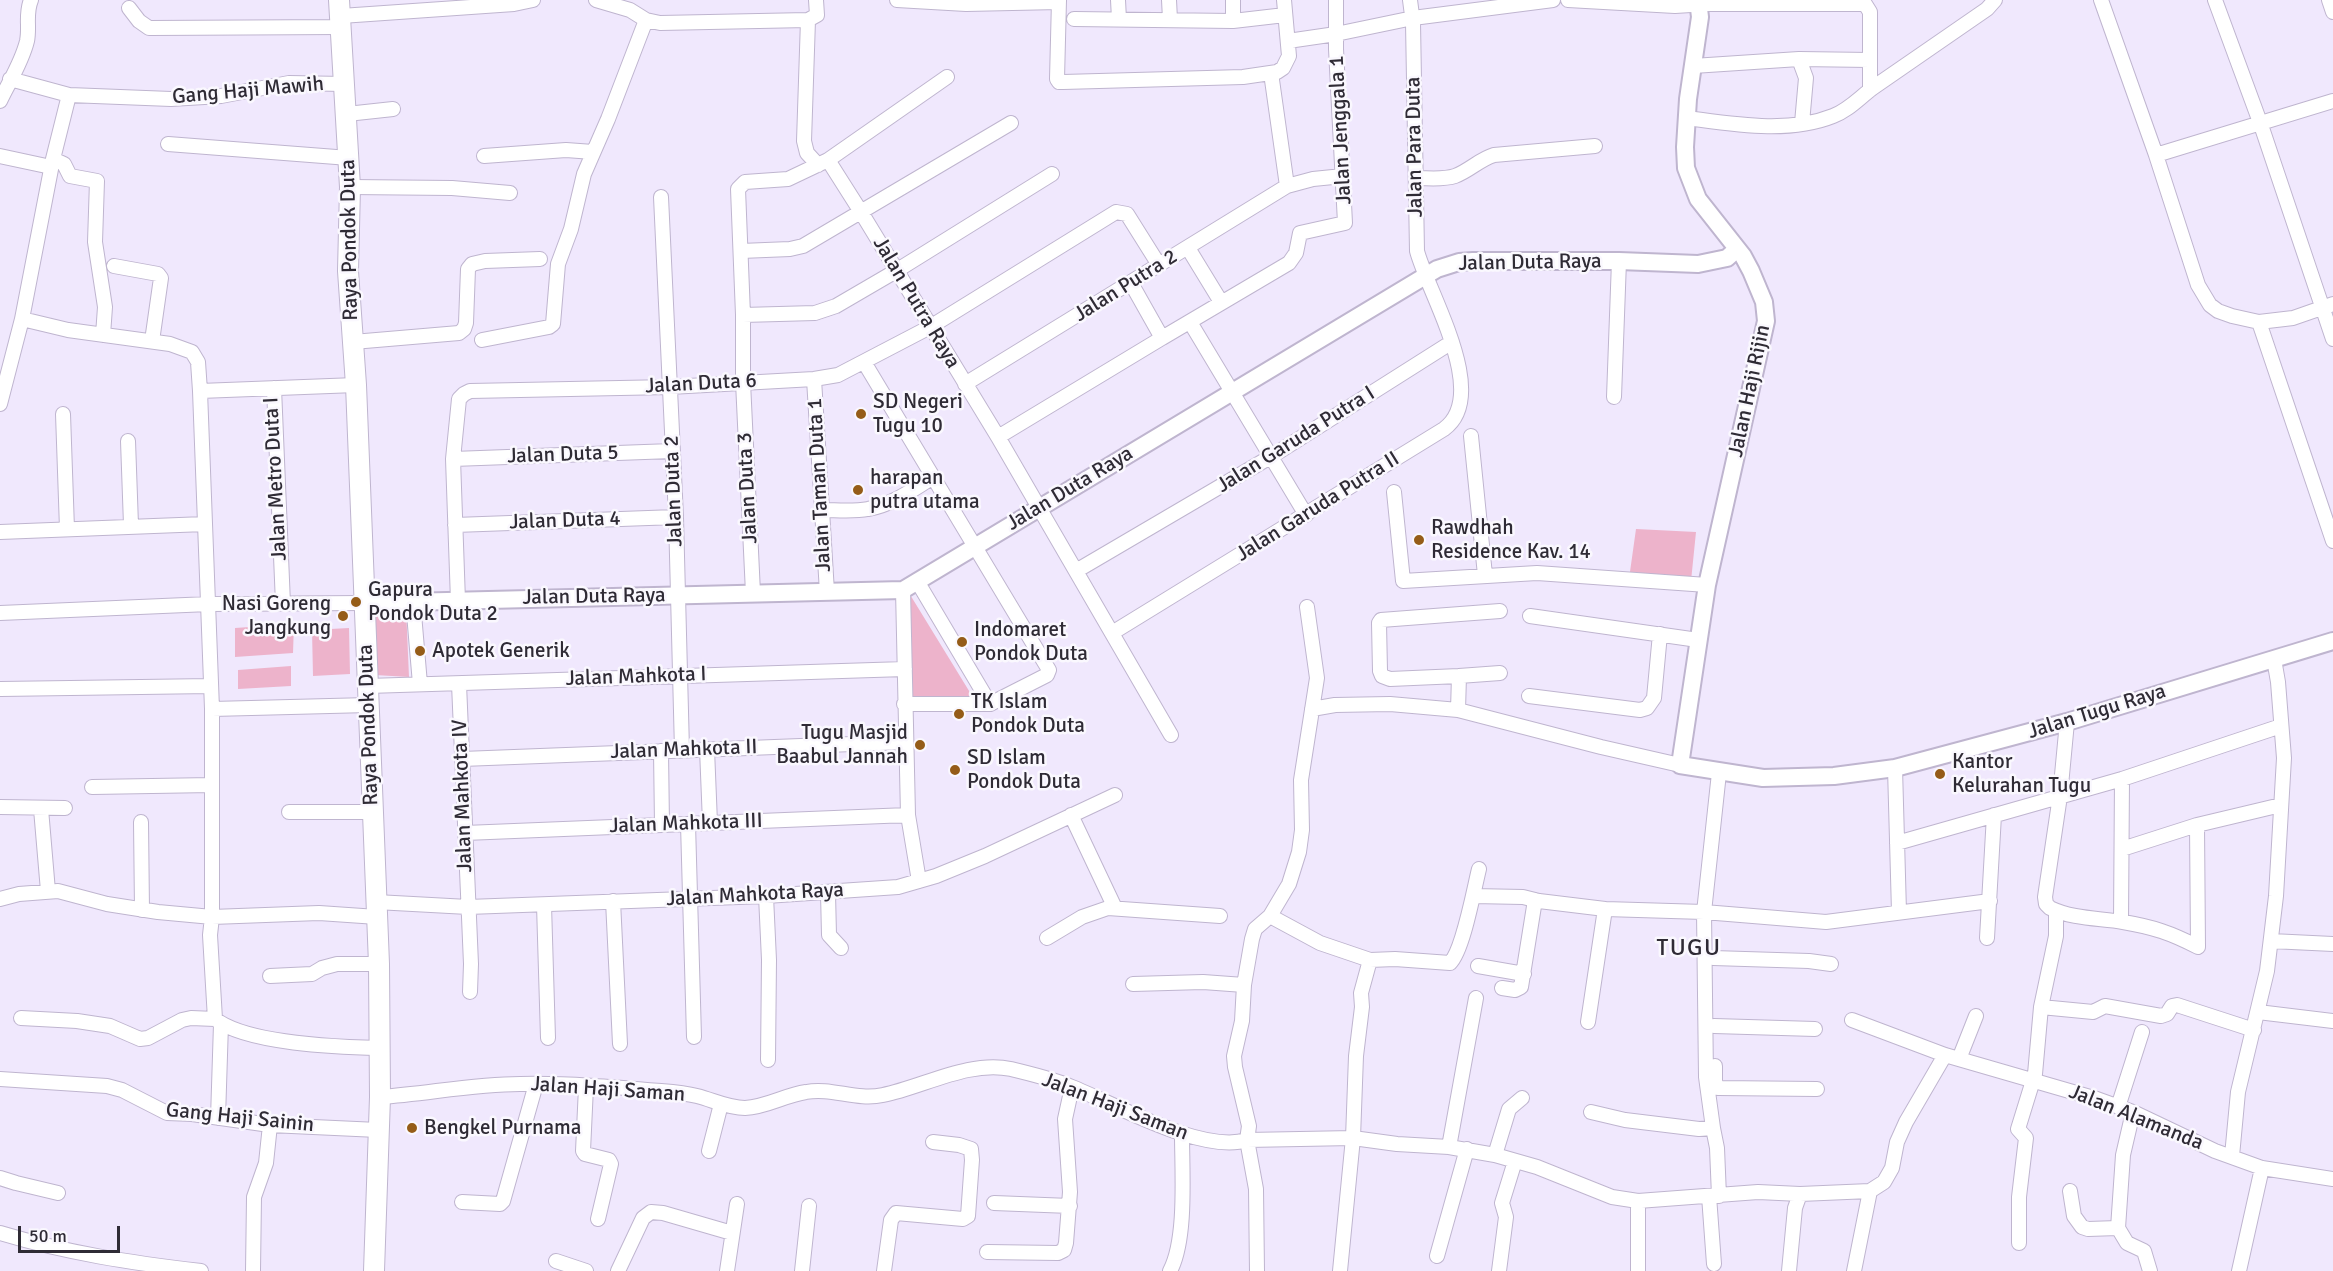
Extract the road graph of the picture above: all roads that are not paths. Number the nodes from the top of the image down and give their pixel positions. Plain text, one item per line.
1 (31, 0) edge
2 (533, 0) edge
3 (596, 0) edge
4 (816, 0) edge
5 (897, 0) edge
6 (1118, 0) edge
7 (1169, 0) edge
8 (1233, 0) edge
9 (1284, 0) edge
10 (1336, 0) edge
11 (1410, 0) edge
12 (1553, 0) edge
13 (1568, 0) edge
14 (2101, 0) edge
15 (2215, 0) edge
16 (2329, 0) edge
17 (1059, 1) edge
18 (1698, 2) edge
19 (466, 3) edge
20 (1991, 3) edge
21 (633, 6) edge
22 (129, 8) dead end
23 (2333, 12) edge
24 (340, 14) edge
25 (1284, 15) junction
26 (1413, 18) junction
27 (1074, 19) dead end
28 (1119, 19) junction
29 (1170, 19) junction
30 (646, 20) junction
31 (808, 20) junction
32 (1233, 21) junction
33 (1336, 34) junction
34 (1288, 41) junction
35 (1799, 59) junction
36 (1870, 60) junction
37 (1693, 66) junction
38 (1271, 73) junction
39 (947, 77) dead end
40 (10, 79) junction
41 (344, 84) junction
42 (1870, 90) junction
43 (69, 95) junction
44 (0, 101) edge
45 (2333, 101) edge
46 (393, 109) dead end
47 (346, 114) junction
48 (1687, 118) junction
49 (1011, 123) dead end
50 (1802, 123) junction
51 (2260, 125) junction
52 (168, 144) dead end
53 (1596, 146) dead end
54 (593, 152) junction
55 (2156, 155) junction
56 (0, 156) edge
57 (484, 156) dead end
58 (349, 158) junction
59 (52, 163) junction
60 (823, 163) junction
61 (1052, 174) dead end
62 (1343, 176) junction
63 (1416, 178) junction
64 (1287, 186) junction
65 (350, 187) junction
66 (510, 193) dead end
67 (661, 197) dead end
68 (861, 212) junction
69 (1188, 248) junction
70 (1737, 249) junction
71 (741, 251) junction
72 (540, 259) dead end
73 (1619, 261) junction
74 (1159, 265) junction
75 (114, 266) dead end
76 (896, 271) junction
77 (1424, 275) junction
78 (1131, 283) junction
79 (1221, 302) junction
80 (2327, 306) edge
81 (743, 315) junction
82 (22, 319) junction
83 (1190, 322) junction
84 (2259, 322) junction
85 (930, 327) junction
86 (103, 334) junction
87 (1162, 338) junction
88 (2333, 339) edge
89 (482, 340) dead end
90 (152, 341) junction
91 (353, 342) junction
92 (1452, 342) junction
93 (864, 362) junction
94 (814, 379) junction
95 (743, 382) junction
96 (965, 384) junction
97 (356, 385) junction
98 (670, 387) junction
99 (274, 388) junction
100 (200, 391) junction
101 (1231, 391) junction
102 (1614, 397) dead end
103 (0, 404) edge
104 (63, 414) dead end
105 (1470, 436) dead end
106 (998, 437) junction
107 (128, 441) dead end
108 (672, 451) junction
109 (1272, 456) junction
110 (453, 459) junction
111 (932, 478) junction
112 (1394, 492) dead end
113 (1040, 507) junction
114 (821, 510) junction
115 (1306, 515) junction
116 (676, 517) junction
117 (205, 524) junction
118 (131, 525) junction
119 (454, 525) junction
120 (67, 529) junction
121 (0, 532) edge
122 (2333, 541) edge
123 (974, 546) junction
124 (1076, 571) junction
125 (1485, 575) junction
126 (1707, 585) junction
127 (910, 586) junction
128 (827, 592) junction
129 (753, 593) junction
130 (677, 595) junction
131 (458, 600) junction
132 (413, 602) junction
133 (364, 603) junction
134 (209, 604) junction
135 (283, 604) junction
136 (1307, 607) dead end
137 (1500, 611) dead end
138 (0, 613) edge
139 (1530, 616) dead end
140 (1112, 633) junction
141 (1660, 634) junction
142 (1698, 640) junction
143 (2333, 641) edge
144 (2274, 659) junction
145 (905, 669) junction
146 (1500, 673) dead end
147 (680, 675) junction
148 (1459, 676) junction
149 (420, 684) junction
150 (459, 684) junction
151 (211, 686) junction
152 (0, 689) edge
153 (369, 695) junction
154 (1529, 696) dead end
155 (904, 704) junction
156 (990, 704) junction
157 (1312, 708) junction
158 (212, 709) junction
159 (1458, 710) junction
160 (2067, 722) junction
161 (2281, 726) junction
162 (1171, 735) dead end
163 (905, 742) junction
164 (707, 749) junction
165 (682, 750) junction
166 (661, 751) junction
167 (462, 759) junction
168 (1680, 765) junction
169 (1895, 768) junction
170 (1719, 772) junction
171 (2121, 779) junction
172 (212, 785) junction
173 (92, 787) dead end
174 (1115, 795) dead end
175 (2060, 796) junction
176 (2281, 805) junction
177 (0, 807) edge
178 (65, 808) dead end
179 (41, 809) junction
180 (289, 812) dead end
181 (373, 812) junction
182 (1071, 814) junction
183 (908, 815) junction
184 (1995, 815) junction
185 (141, 822) dead end
186 (710, 823) junction
187 (688, 824) junction
188 (662, 825) junction
189 (2197, 825) junction
190 (465, 833) junction
191 (1897, 843) junction
192 (2122, 849) junction
193 (1479, 868) dead end
194 (919, 881) junction
195 (48, 891) junction
196 (828, 892) junction
197 (766, 896) junction
198 (1473, 896) junction
199 (0, 899) edge
200 (690, 899) junction
201 (1535, 900) junction
202 (613, 901) junction
203 (1990, 901) junction
204 (544, 905) junction
205 (468, 907) junction
206 (1115, 908) junction
207 (377, 909) junction
208 (1605, 909) junction
209 (2053, 909) junction
210 (142, 910) junction
211 (1704, 912) junction
212 (1899, 912) junction
213 (1220, 916) dead end
214 (1270, 916) junction
215 (213, 917) junction
216 (2121, 921) junction
217 (1047, 938) dead end
218 (1987, 938) dead end
219 (2271, 941) junction
220 (2333, 944) edge
221 (841, 948) dead end
222 (1713, 958) junction
223 (1370, 960) junction
224 (379, 964) junction
225 (1831, 964) dead end
226 (1478, 966) dead end
227 (1524, 974) junction
228 (270, 976) dead end
229 (1133, 984) dead end
230 (1244, 985) junction
231 (1502, 988) dead end
232 (470, 992) dead end
233 (1476, 998) dead end
234 (2041, 1007) junction
235 (2258, 1012) junction
236 (1976, 1016) dead end
237 (21, 1018) dead end
238 (1852, 1020) dead end
239 (218, 1021) junction
240 (2333, 1021) edge
241 (1588, 1022) dead end
242 (1714, 1026) junction
243 (1815, 1029) dead end
244 (2254, 1030) junction
245 (2142, 1032) dead end
246 (694, 1037) dead end
247 (548, 1038) dead end
248 (620, 1044) dead end
249 (380, 1048) junction
250 (1942, 1054) junction
251 (1959, 1059) junction
252 (768, 1060) dead end
253 (0, 1079) edge
254 (2034, 1080) junction
255 (536, 1084) junction
256 (586, 1087) junction
257 (1072, 1087) junction
258 (1817, 1089) dead end
259 (380, 1098) junction
260 (1522, 1098) dead end
261 (721, 1104) junction
262 (2118, 1107) junction
263 (1591, 1112) dead end
264 (2133, 1112) junction
265 (218, 1118) junction
266 (270, 1125) junction
267 (1713, 1128) junction
268 (378, 1130) junction
269 (1182, 1134) junction
270 (1353, 1138) junction
271 (1247, 1140) junction
272 (933, 1142) dead end
273 (1449, 1146) junction
274 (1467, 1149) junction
275 (709, 1151) dead end
276 (1495, 1155) junction
277 (2232, 1156) junction
278 (1515, 1161) junction
279 (2262, 1168) junction
280 (0, 1178) edge
281 (2333, 1179) edge
282 (1869, 1191) junction
283 (2070, 1191) dead end
284 (58, 1192) dead end
285 (1800, 1194) junction
286 (1714, 1196) junction
287 (1638, 1200) junction
288 (462, 1202) dead end
289 (994, 1203) dead end
290 (737, 1204) dead end
291 (809, 1206) dead end
292 (1070, 1206) junction
293 (598, 1219) dead end
294 (2118, 1228) junction
295 (0, 1233) edge
296 (732, 1233) junction
297 (2019, 1243) dead end
298 (987, 1252) dead end
299 (1437, 1256) dead end
300 (556, 1261) dead end
301 (1714, 1264) dead end
302 (104, 1265) edge
303 (201, 1271) edge
304 (253, 1271) edge
305 (374, 1271) edge
306 (586, 1271) edge
307 (618, 1271) edge
308 (727, 1271) edge
309 (802, 1271) edge
310 (884, 1271) edge
311 (1170, 1271) edge
312 (1257, 1271) edge
313 (1340, 1271) edge
314 (1499, 1271) edge
315 (1638, 1271) edge
316 (1789, 1271) edge
317 (1854, 1271) edge
318 (2150, 1271) edge
319 (2239, 1271) edge

1 - 40 street
2 - 19 street
3 - 21 street
4 - 31 street, Jalan Putra Raya
5 - 17 street
6 - 28 street
7 - 29 street
8 - 32 street
9 - 25 street
10 - 33 street, Jalan Jenggala 1
11 - 26 street, Jalan Para Duta
12 - 26 street
13 - 18 street
14 - 55 street
15 - 51 street
16 - 23 street
17 - 38 street
18 - 36 street
18 - 37 street, Jalan Haji Rijin
19 - 24 street
20 - 42 street
21 - 30 street
22 - 24 street
24 - 41 main road, Raya Pondok Duta
25 - 32 street
25 - 34 street
26 - 33 street
26 - 63 street, Jalan Para Duta
27 - 28 street
28 - 29 street
29 - 32 street
30 - 31 street
30 - 54 street
31 - 60 street, Jalan Putra Raya
33 - 34 street
33 - 62 street, Jalan Jenggala 1
34 - 38 street
35 - 36 street
35 - 37 street
35 - 50 street
36 - 42 street
37 - 48 street, Jalan Haji Rijin
38 - 64 street
39 - 60 street
40 - 43 street, Gang Haji Mawih
40 - 44 street
41 - 43 street, Gang Haji Mawih
41 - 47 main road, Raya Pondok Duta
42 - 50 street
43 - 59 street
45 - 51 street
46 - 47 street
47 - 58 main road, Raya Pondok Duta
48 - 50 street
48 - 70 street, Jalan Haji Rijin
49 - 68 street
51 - 55 street
51 - 80 street
52 - 58 street
53 - 63 street
54 - 57 street
54 - 89 street
55 - 84 street
56 - 59 street
58 - 65 main road, Raya Pondok Duta
59 - 82 street
59 - 86 street
60 - 68 street, Jalan Putra Raya
60 - 71 street, Jalan Duta 3
61 - 76 street
62 - 64 street, Jalan Putra 2
62 - 79 street, Jalan Jenggala 1
63 - 77 street, Jalan Para Duta
64 - 69 street, Jalan Putra 2
65 - 66 street
65 - 91 main road, Raya Pondok Duta
67 - 98 street, Jalan Duta 2
68 - 71 street
68 - 76 street, Jalan Putra Raya
69 - 74 street, Jalan Putra 2
69 - 79 street
70 - 73 street, Jalan Duta Raya
70 - 126 street, Jalan Haji Rijin
71 - 81 street, Jalan Duta 3
72 - 91 street
73 - 77 street, Jalan Duta Raya
73 - 102 street
74 - 78 street, Jalan Putra 2
74 - 85 street, Jalan Duta 6
75 - 90 street
76 - 81 street
76 - 85 street, Jalan Putra Raya
77 - 92 street
77 - 101 street, Jalan Duta Raya
78 - 87 street
78 - 96 street, Jalan Putra 2
79 - 83 street
80 - 84 street
80 - 88 street
81 - 95 street, Jalan Duta 3
82 - 86 street
82 - 103 street
83 - 87 street
83 - 101 street
84 - 122 street
85 - 93 street, Jalan Duta 6
85 - 96 street, Jalan Putra Raya
86 - 90 street
87 - 106 street
90 - 100 street
91 - 97 main road, Raya Pondok Duta
92 - 109 street, Jalan Garuda Putra I
92 - 115 street, Jalan Garuda Putra II
93 - 94 street, Jalan Duta 6
93 - 111 street
94 - 95 street, Jalan Duta 6
94 - 114 street, Jalan Taman Duta 1
95 - 98 street, Jalan Duta 6
95 - 129 street, Jalan Duta 3
96 - 106 street, Jalan Putra Raya
97 - 99 street
97 - 133 main road, Raya Pondok Duta
98 - 108 street, Jalan Duta 2
98 - 110 street, Jalan Duta 6
99 - 100 street, Jalan Metro Duta I
99 - 135 street, Jalan Metro Duta I
100 - 117 street
101 - 109 street
101 - 113 street, Jalan Duta Raya
104 - 120 street
105 - 125 street
106 - 113 street, Jalan Putra Raya
107 - 118 street
108 - 110 street, Jalan Duta 5
108 - 116 street, Jalan Duta 2
109 - 115 street
109 - 124 street, Jalan Garuda Putra I
110 - 119 street
111 - 114 street
111 - 123 street
112 - 125 street
113 - 123 street, Jalan Duta Raya
113 - 124 street, Jalan Putra Raya
114 - 128 street, Jalan Taman Duta 1
115 - 140 street, Jalan Garuda Putra II
116 - 119 street, Jalan Duta 4
116 - 130 street, Jalan Duta 2
117 - 118 street
117 - 134 street
118 - 120 street
119 - 131 street
120 - 121 street
123 - 127 street, Jalan Duta Raya
123 - 156 street
124 - 140 street, Jalan Putra Raya
125 - 126 street
126 - 142 street, Jalan Haji Rijin
127 - 128 street, Jalan Duta Raya
127 - 145 street
127 - 156 street
128 - 129 street, Jalan Duta Raya
129 - 130 street, Jalan Duta Raya
130 - 131 street, Jalan Duta Raya
130 - 147 street, Jalan Duta 2
131 - 132 street, Jalan Duta Raya
132 - 133 street, Jalan Duta Raya
132 - 149 street
133 - 135 street
133 - 153 main road, Raya Pondok Duta
134 - 135 street
134 - 138 street
134 - 151 street
136 - 157 street
137 - 148 street
139 - 141 street
140 - 162 street, Jalan Putra Raya
141 - 142 street
141 - 154 street
142 - 168 street, Jalan Haji Rijin
143 - 144 street, Jalan Tugu Raya
144 - 160 street, Jalan Tugu Raya
144 - 161 street
145 - 147 street, Jalan Mahkota I
145 - 155 street
146 - 148 street
147 - 150 street, Jalan Mahkota I
147 - 165 street, Jalan Duta 2
148 - 159 street
149 - 150 street, Jalan Mahkota I
149 - 153 street, Jalan Mahkota I
150 - 167 street, Jalan Mahkota IV
151 - 152 street
151 - 158 street
153 - 158 street, Jalan Mahkota I
153 - 181 main road, Raya Pondok Duta
155 - 156 street
155 - 163 street
157 - 159 street
157 - 214 street
158 - 172 street
159 - 168 street
160 - 169 street, Jalan Tugu Raya
160 - 175 street
161 - 171 street
161 - 176 street
163 - 164 street, Jalan Mahkota II
163 - 183 street
164 - 165 street, Jalan Mahkota II
164 - 186 street
165 - 166 street, Jalan Mahkota II
166 - 167 street, Jalan Mahkota II
166 - 188 street
167 - 190 street, Jalan Mahkota IV
168 - 170 street, Jalan Tugu Raya
169 - 170 street, Jalan Tugu Raya
169 - 191 street
170 - 211 street
171 - 175 street
171 - 192 street
172 - 173 street
172 - 215 street
174 - 182 street, Jalan Mahkota Raya
175 - 184 street
175 - 209 street
176 - 189 street
176 - 219 street
177 - 179 street
178 - 179 street
179 - 195 street
180 - 181 street
181 - 207 main road, Raya Pondok Duta
182 - 194 street, Jalan Mahkota Raya
182 - 206 street
183 - 186 street, Jalan Mahkota III
183 - 194 street
184 - 191 street
184 - 203 street
185 - 210 street
186 - 187 street, Jalan Mahkota III
187 - 188 street, Jalan Mahkota III
187 - 200 street
188 - 190 street, Jalan Mahkota III
189 - 192 street
189 - 216 street
190 - 205 street, Jalan Mahkota IV
191 - 212 street
192 - 216 street
193 - 198 street
194 - 196 street, Jalan Mahkota Raya
195 - 199 street, Jalan Mahkota Raya
195 - 210 street, Jalan Mahkota Raya
196 - 197 street, Jalan Mahkota Raya
196 - 221 street
197 - 200 street, Jalan Mahkota Raya
197 - 252 street
198 - 201 street
198 - 223 street
200 - 202 street, Jalan Mahkota Raya
200 - 246 street
201 - 208 street
201 - 227 street
202 - 204 street, Jalan Mahkota Raya
202 - 248 street
203 - 212 street
203 - 218 street
204 - 205 street, Jalan Mahkota Raya
204 - 247 street
205 - 207 street, Jalan Mahkota Raya
205 - 232 street, Jalan Mahkota IV
206 - 213 street
206 - 217 street
207 - 215 street, Jalan Mahkota Raya
207 - 224 main road, Raya Pondok Duta
208 - 211 street
208 - 241 street
209 - 216 street
209 - 234 street
210 - 215 street, Jalan Mahkota Raya
211 - 212 street
211 - 222 street
211 - 267 street
214 - 223 street
214 - 230 street
215 - 239 street
219 - 220 street
219 - 235 street
222 - 225 street
222 - 242 street
223 - 270 street
224 - 228 street
224 - 249 main road, Raya Pondok Duta
226 - 227 street
227 - 231 street
229 - 230 street
230 - 271 street
233 - 273 street
234 - 244 street
234 - 254 street
235 - 240 street
235 - 244 street
236 - 251 street
237 - 239 street
238 - 250 street, Jalan Alamanda
239 - 249 street
239 - 265 street
242 - 243 street
242 - 258 street
244 - 277 street
245 - 262 street
249 - 259 main road, Raya Pondok Duta
250 - 251 street, Jalan Alamanda
250 - 282 street
251 - 254 street, Jalan Alamanda
253 - 265 street, Gang Haji Sainin
254 - 262 street, Jalan Alamanda
254 - 297 street
255 - 256 street, Jalan Haji Saman
255 - 259 street, Jalan Haji Saman
255 - 288 street
256 - 261 street, Jalan Haji Saman
256 - 293 street
257 - 261 street, Jalan Haji Saman
257 - 269 street, Jalan Haji Saman
257 - 292 street
259 - 268 main road, Raya Pondok Duta
260 - 276 street
261 - 275 street
262 - 264 street, Jalan Alamanda
263 - 267 street
264 - 277 street, Jalan Alamanda
264 - 294 street
265 - 266 street, Gang Haji Sainin
266 - 268 street, Gang Haji Sainin
266 - 304 street
267 - 286 street
268 - 305 main road, Raya Pondok Duta
269 - 271 street, Jalan Haji Saman
269 - 311 street
270 - 271 street, Jalan Haji Saman
270 - 273 street, Jalan Haji Saman
270 - 313 street
271 - 312 street
272 - 310 street
273 - 274 street, Jalan Haji Saman
274 - 276 street, Jalan Haji Saman
274 - 299 street
276 - 278 street, Jalan Haji Saman
277 - 279 street, Jalan Alamanda
278 - 287 street, Jalan Haji Saman
278 - 314 street
279 - 281 street, Jalan Alamanda
279 - 319 street
280 - 284 street
282 - 285 street, Jalan Haji Saman
282 - 317 street
283 - 294 street
285 - 286 street, Jalan Haji Saman
285 - 316 street
286 - 287 street, Jalan Haji Saman
286 - 301 street
287 - 315 street
289 - 292 street
290 - 296 street
291 - 309 street
292 - 298 street
294 - 318 street
295 - 302 street
296 - 307 street
296 - 308 street
300 - 306 street
302 - 303 street

